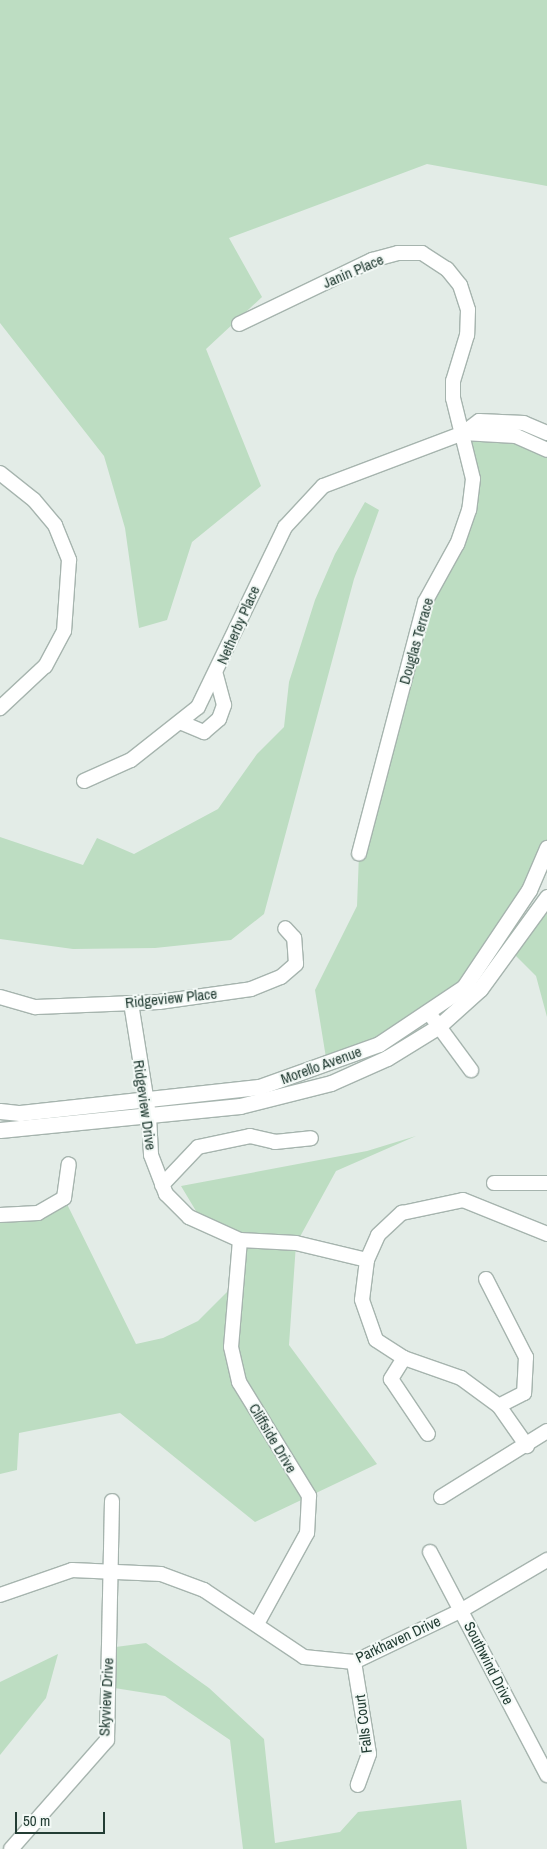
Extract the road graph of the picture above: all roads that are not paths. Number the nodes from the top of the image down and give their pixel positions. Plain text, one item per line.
1 (239, 324) dead end
2 (463, 433) junction
3 (547, 433) edge
4 (547, 450) edge
5 (0, 472) edge
6 (216, 675) junction
7 (0, 708) edge
8 (180, 722) junction
9 (84, 781) dead end
10 (547, 848) edge
11 (359, 854) dead end
12 (547, 897) edge
13 (285, 928) dead end
14 (0, 998) edge
15 (131, 1003) junction
16 (429, 1013) junction
17 (439, 1026) junction
18 (471, 1070) dead end
19 (143, 1097) junction
20 (0, 1111) edge
21 (149, 1116) junction
22 (0, 1130) edge
23 (312, 1138) dead end
24 (69, 1164) dead end
25 (494, 1183) dead end
26 (547, 1183) edge
27 (162, 1185) junction
28 (0, 1215) edge
29 (547, 1234) edge
30 (240, 1240) junction
31 (367, 1260) junction
32 (486, 1279) dead end
33 (404, 1358) junction
34 (499, 1406) junction
35 (547, 1431) edge
36 (428, 1434) dead end
37 (527, 1446) junction
38 (441, 1497) dead end
39 (112, 1501) dead end
40 (430, 1552) dead end
41 (547, 1560) edge
42 (108, 1570) junction
43 (0, 1595) edge
44 (462, 1610) junction
45 (257, 1624) junction
46 (354, 1662) junction
47 (547, 1774) edge
48 (358, 1785) dead end
49 (10, 1849) edge

1 - 2 street, Janin Place
2 - 3 street, Netherby Place
2 - 4 street
2 - 6 street, Netherby Place
2 - 11 street, Douglas Terrace
5 - 7 street
6 - 8 street, Netherby Place
6 - 8 street
8 - 9 street, Netherby Place
10 - 16 street, Morello Avenue
12 - 17 street, Morello Avenue
13 - 15 street, Ridgeview Place
14 - 15 street, Ridgeview Place
15 - 19 street, Ridgeview Drive
16 - 17 street
16 - 19 street, Morello Avenue
17 - 18 street
17 - 21 street, Morello Avenue
19 - 20 street, Morello Avenue
19 - 21 street, Ridgeview Drive
21 - 22 street, Morello Avenue
21 - 27 street, Ridgeview Drive
23 - 27 street
24 - 28 street
25 - 26 street
27 - 30 street, Ridgeview Drive
29 - 31 street
30 - 31 street, Ridgeview Drive
30 - 45 street, Cliffside Drive
31 - 33 street
32 - 34 street
33 - 34 street
33 - 36 street
34 - 37 street
35 - 37 street
37 - 38 street
39 - 42 street, Skyview Drive
40 - 44 street, Southwind Drive
41 - 44 street, Parkhaven Drive
42 - 43 street, Parkhaven Drive
42 - 45 street, Parkhaven Drive
42 - 49 street, Skyview Drive
44 - 46 street, Parkhaven Drive
44 - 47 street, Southwind Drive
45 - 46 street, Parkhaven Drive
46 - 48 street, Falls Court

